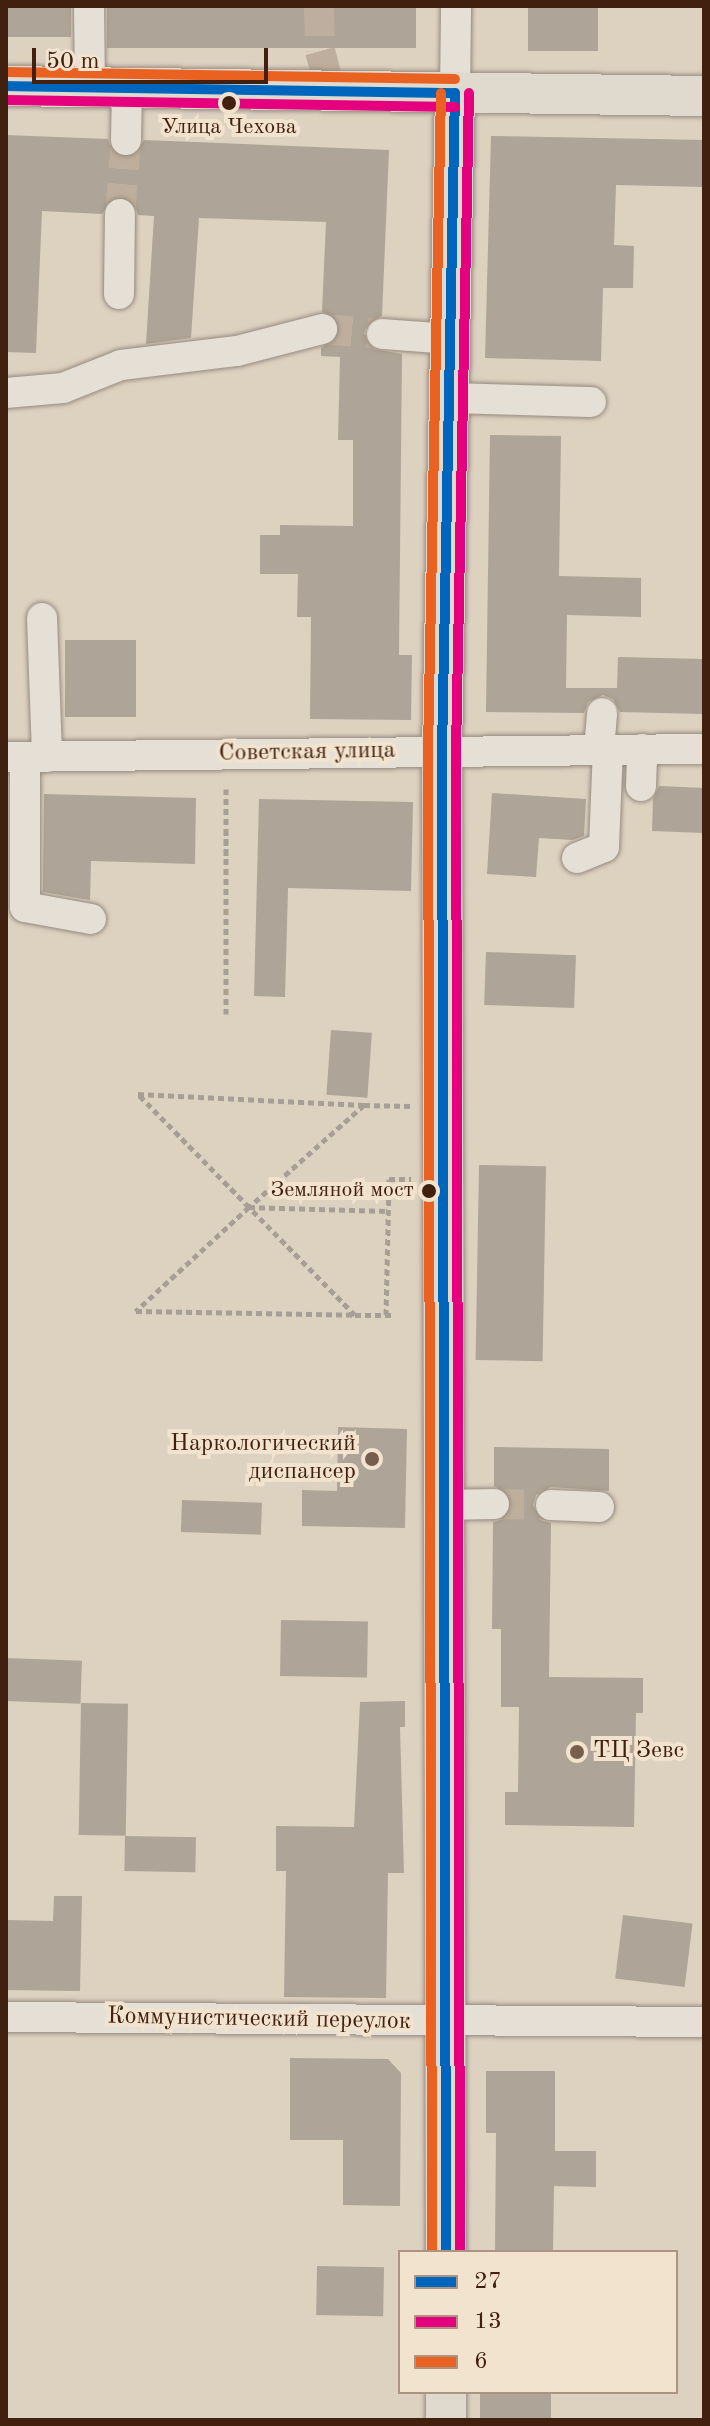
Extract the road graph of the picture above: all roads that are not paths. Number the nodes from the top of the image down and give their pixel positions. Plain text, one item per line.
1 (89, 6) edge
2 (456, 6) edge
3 (6, 86) edge
4 (108, 87) junction
5 (455, 93) junction
6 (704, 96) edge
7 (126, 140) tunnel mouth
8 (120, 214) tunnel mouth
9 (119, 294) dead end
10 (322, 329) tunnel mouth
11 (382, 334) tunnel mouth
12 (450, 339) junction
13 (6, 393) edge
14 (449, 398) junction
15 (591, 402) dead end
16 (42, 618) dead end
17 (602, 713) dead end
18 (604, 749) junction
19 (642, 749) junction
20 (704, 749) edge
21 (442, 751) junction
22 (26, 757) edge
23 (641, 786) dead end
24 (577, 858) dead end
25 (91, 919) dead end
26 (494, 1504) tunnel mouth
27 (444, 1505) junction
28 (551, 1505) tunnel mouth
29 (599, 1507) dead end
30 (6, 2017) edge
31 (446, 2022) junction
32 (704, 2022) edge
33 (446, 2250) edge
34 (446, 2394) edge
35 (446, 2420) edge

1 - 4 street
2 - 5 street
3 - 4 main road
4 - 5 main road
4 - 7 street
5 - 6 main road
5 - 12 main road
8 - 9 street
10 - 13 street
11 - 12 street
12 - 14 main road
14 - 15 street
14 - 21 main road
16 - 22 street
17 - 18 street
18 - 19 street, Советская улица
18 - 21 street, Советская улица
18 - 24 street
19 - 20 street, Советская улица
19 - 23 street
21 - 22 street, Советская улица
21 - 27 main road
22 - 25 street
26 - 27 street
27 - 31 main road
28 - 29 street
30 - 31 street, Коммунистический переулок
31 - 32 street, Коммунистический переулок
31 - 33 main road
34 - 35 main road

